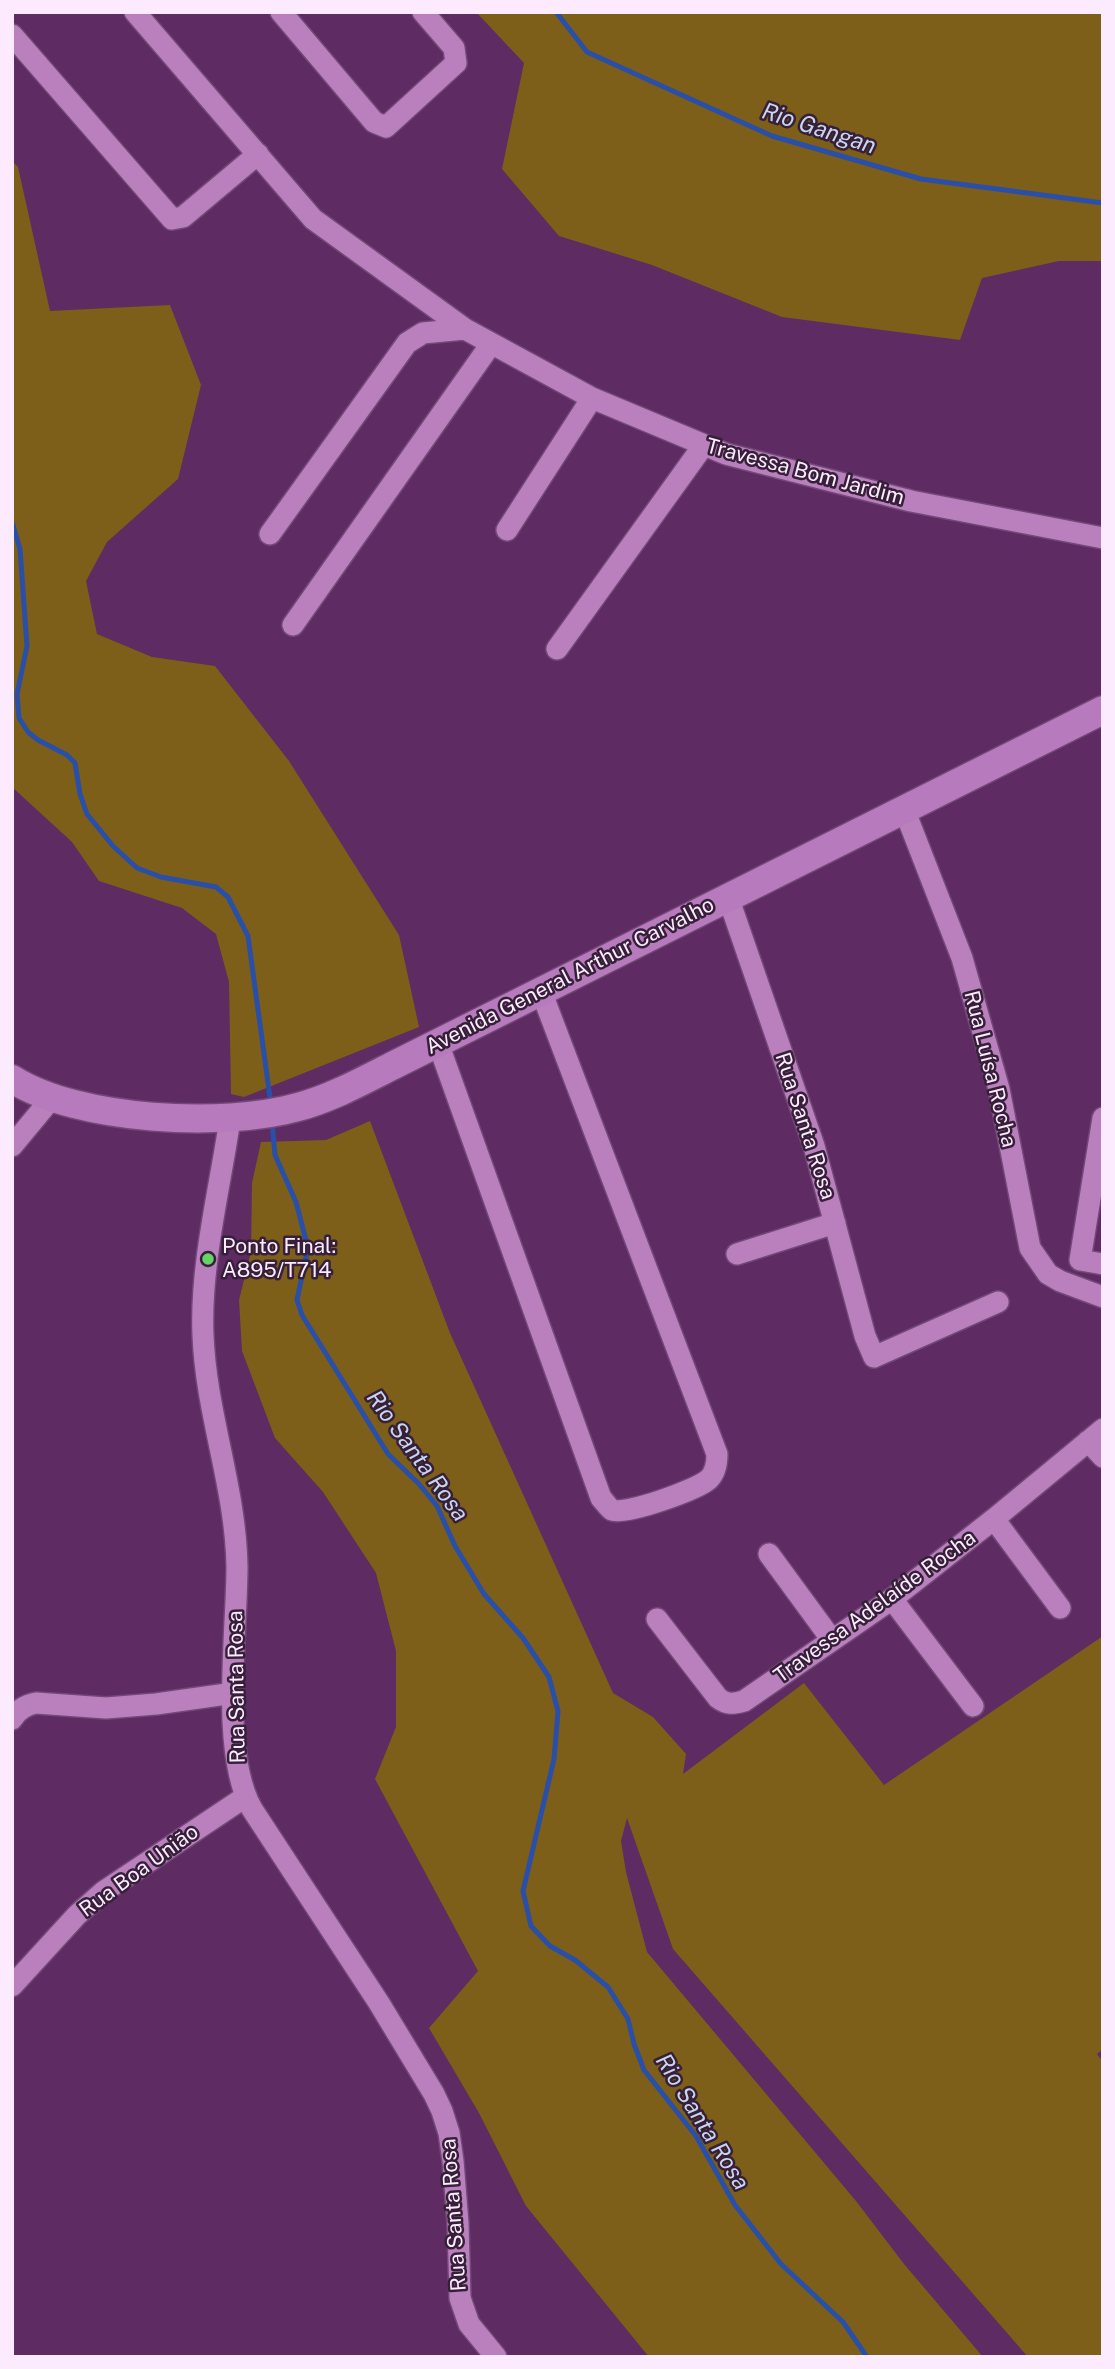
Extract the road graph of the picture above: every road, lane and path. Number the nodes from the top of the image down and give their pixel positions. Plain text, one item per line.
1 (135, 12) edge
2 (281, 12) edge
3 (424, 12) edge
4 (12, 35) edge
5 (258, 155) junction
6 (465, 329) junction
7 (491, 344) junction
8 (592, 398) junction
9 (703, 446) junction
10 (507, 530) dead end
11 (271, 534) dead end
12 (1103, 538) edge
13 (293, 625) dead end
14 (557, 649) dead end
15 (1103, 710) edge
16 (904, 809) junction
17 (728, 897) junction
18 (541, 991) junction
19 (438, 1043) junction
20 (12, 1079) edge
21 (51, 1099) junction
22 (240, 1118) junction
23 (1103, 1118) edge
24 (12, 1146) edge
25 (1100, 1150) edge
26 (835, 1223) junction
27 (737, 1254) dead end
28 (1103, 1264) edge
29 (1103, 1297) edge
30 (998, 1302) dead end
31 (1095, 1435) edge
32 (1103, 1457) edge
33 (994, 1519) junction
34 (769, 1554) dead end
35 (892, 1598) junction
36 (1059, 1608) dead end
37 (657, 1619) dead end
38 (832, 1640) junction
39 (234, 1693) junction
40 (973, 1706) dead end
41 (12, 1719) edge
42 (245, 1797) junction
43 (12, 1986) edge
44 (496, 2357) edge

1 - 5 street, Travessa Bom Jardim
2 - 3 street
4 - 5 street
5 - 6 street, Travessa Bom Jardim
6 - 7 street, Travessa Bom Jardim
6 - 11 street
7 - 8 street, Travessa Bom Jardim
7 - 13 street
8 - 9 street, Travessa Bom Jardim
8 - 10 street
9 - 12 street, Travessa Bom Jardim
9 - 14 street
15 - 16 main road, Avenida General Arthur Carvalho
16 - 17 main road, Avenida General Arthur Carvalho
16 - 29 street, Rua Luísa Rocha
17 - 18 main road, Avenida General Arthur Carvalho
17 - 26 street, Rua Santa Rosa
18 - 19 main road, Avenida General Arthur Carvalho
18 - 19 street
19 - 22 main road, Avenida General Arthur Carvalho
20 - 21 main road, Avenida General Arthur Carvalho
21 - 22 main road, Avenida General Arthur Carvalho
21 - 24 street
22 - 39 street, Rua Santa Rosa
23 - 25 street
25 - 28 street
26 - 27 street
26 - 30 street, Rua Santa Rosa
31 - 32 street
31 - 33 street, Travessa Adelaíde Rocha
33 - 35 street, Travessa Adelaíde Rocha
33 - 36 street
34 - 38 street
35 - 38 street, Travessa Adelaíde Rocha
35 - 40 street
37 - 38 street, Travessa Adelaíde Rocha
39 - 41 street
39 - 42 street, Rua Santa Rosa
42 - 43 street, Rua Boa União
42 - 44 street, Rua Santa Rosa

